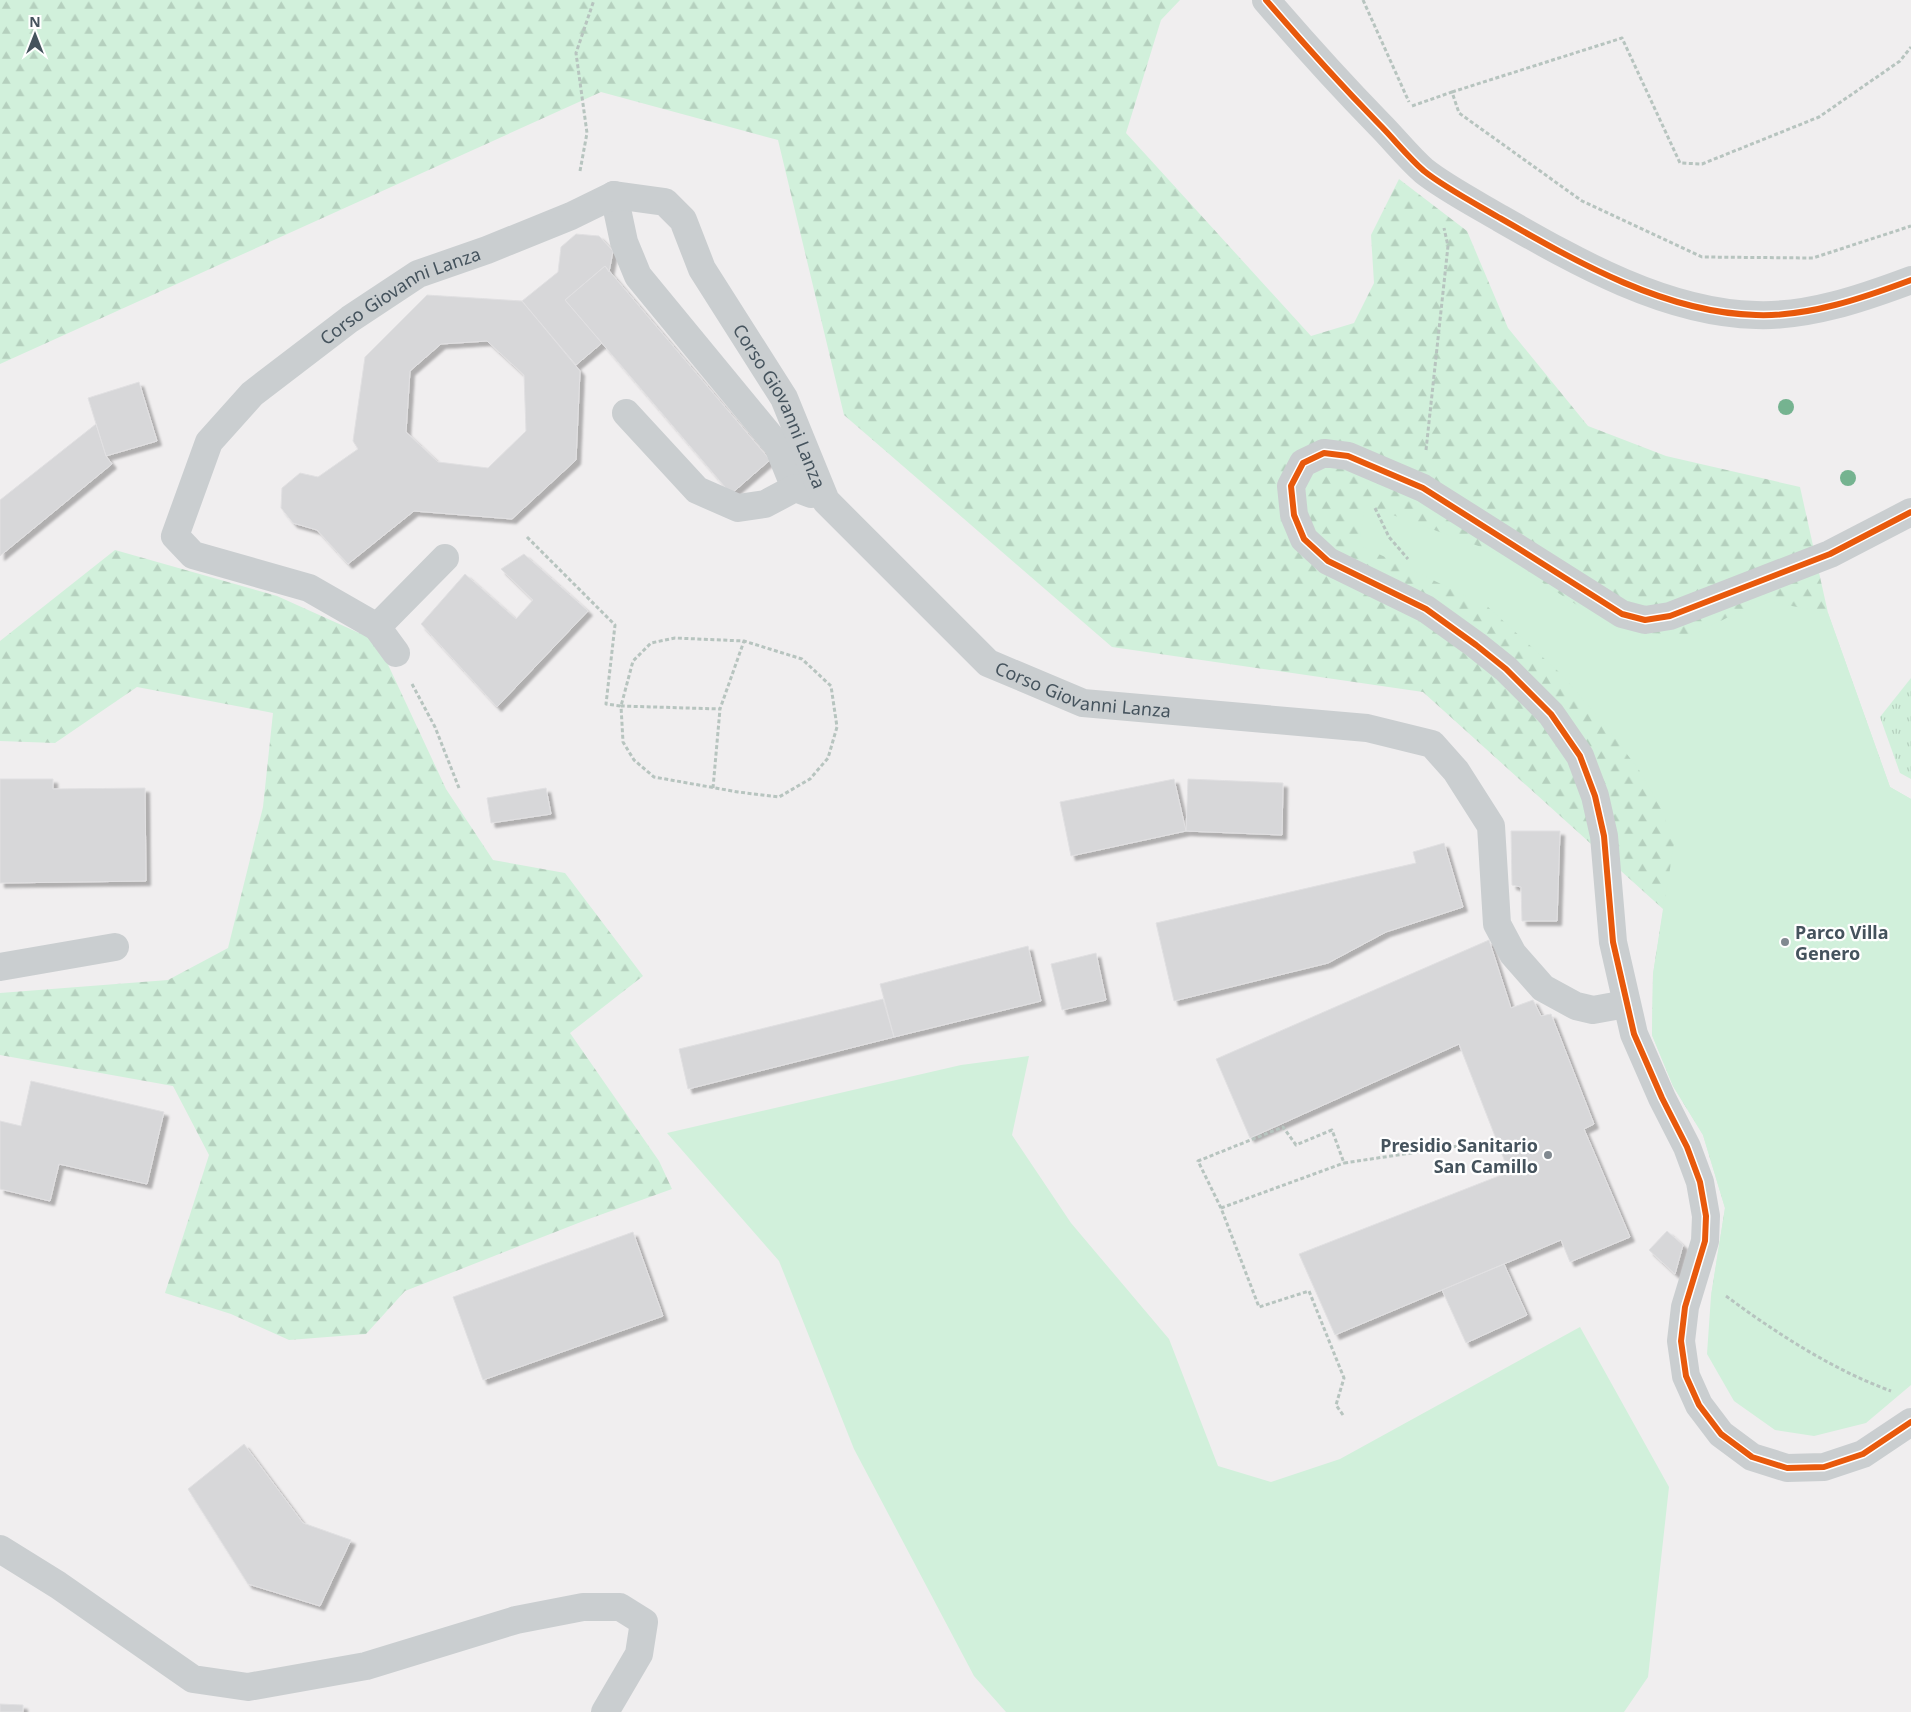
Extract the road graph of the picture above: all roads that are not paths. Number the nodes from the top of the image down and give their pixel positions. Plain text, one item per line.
1 (1266, 0) edge
2 (614, 195) junction
3 (1911, 280) edge
4 (626, 413) dead end
5 (795, 488) junction
6 (826, 500) junction
7 (1911, 512) edge
8 (445, 558) dead end
9 (377, 627) junction
10 (396, 653) road end
11 (115, 947) dead end
12 (0, 966) edge
13 (1626, 1004) junction
14 (1911, 1422) edge
15 (0, 1549) edge
16 (605, 1712) edge

1 - 3 street
2 - 5 street
2 - 6 street, Corso Giovanni Lanza
2 - 9 street, Corso Giovanni Lanza
4 - 5 street
5 - 6 street
6 - 13 street, Corso Giovanni Lanza
7 - 13 street
8 - 9 street
9 - 10 street, Corso Giovanni Lanza
11 - 12 street
13 - 14 street
15 - 16 street

